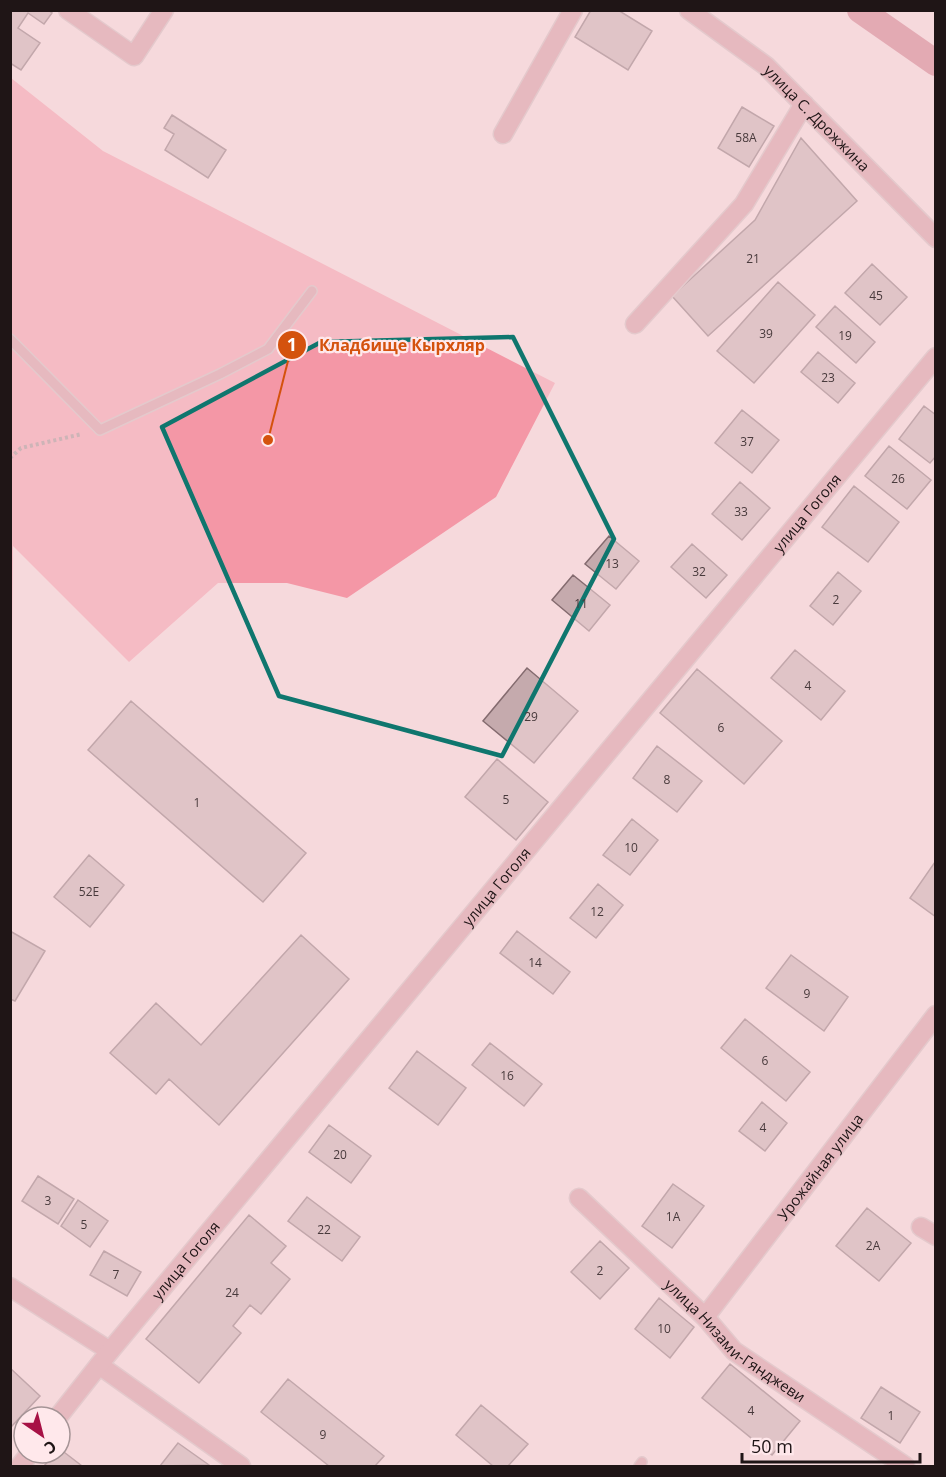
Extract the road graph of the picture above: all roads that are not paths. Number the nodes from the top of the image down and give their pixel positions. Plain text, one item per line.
1 (68, 10) edge
2 (164, 10) edge
3 (573, 10) edge
4 (689, 10) edge
5 (804, 104) junction
6 (503, 134) dead end
7 (936, 238) edge
8 (312, 291) dead end
9 (635, 324) dead end
10 (10, 339) edge
11 (936, 357) edge
12 (936, 1015) edge
13 (579, 1198) dead end
14 (10, 1287) edge
15 (705, 1317) junction
16 (104, 1358) junction
17 (67, 1405) edge
18 (241, 1467) edge
19 (905, 1467) edge

1 - 2 street
3 - 6 street
4 - 5 street, улица С. Дрожжина
5 - 7 street, улица С. Дрожжина
5 - 9 street
8 - 10 lane
11 - 16 street, улица Гоголя
12 - 15 street, Урожайная улица
13 - 15 street, улица Низами-Гянджеви
14 - 16 street
15 - 19 street, улица Низами-Гянджеви
16 - 17 street, улица Гоголя
16 - 18 street

